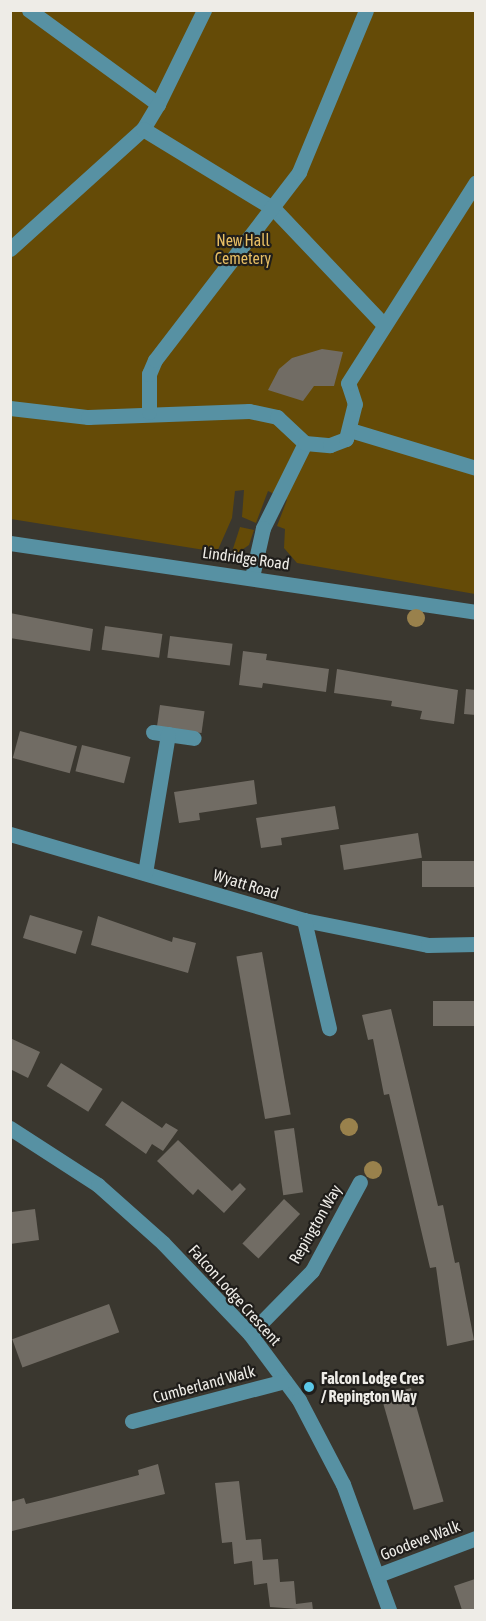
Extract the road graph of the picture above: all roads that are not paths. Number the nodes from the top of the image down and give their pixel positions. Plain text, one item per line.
1 (29, 10) edge
2 (204, 10) edge
3 (366, 10) edge
4 (158, 104) junction
5 (143, 129) junction
6 (476, 182) edge
7 (274, 209) junction
8 (10, 249) edge
9 (382, 323) junction
10 (10, 408) edge
11 (149, 412) junction
12 (350, 430) junction
13 (305, 443) junction
14 (476, 468) edge
15 (10, 543) edge
16 (252, 577) junction
17 (476, 612) edge
18 (194, 738) dead end
19 (10, 834) edge
20 (145, 873) junction
21 (304, 920) junction
22 (476, 944) edge
23 (329, 1028) dead end
24 (10, 1128) edge
25 (360, 1182) dead end
26 (250, 1334) junction
27 (285, 1381) junction
28 (132, 1421) dead end
29 (476, 1538) edge
30 (378, 1575) junction
31 (389, 1611) edge

1 - 4 street
2 - 4 street
3 - 7 street
4 - 5 street
5 - 7 street
5 - 8 street
6 - 9 street
7 - 9 street
7 - 11 street
9 - 12 street
10 - 11 street
11 - 13 street
12 - 13 street
12 - 14 street
13 - 16 street
15 - 16 street, Lindridge Road
16 - 17 street, Lindridge Road
18 - 20 street
19 - 20 street, Wyatt Road
20 - 21 street, Wyatt Road
21 - 22 street, Wyatt Road
21 - 23 street
24 - 26 street, Falcon Lodge Crescent
25 - 26 street, Repington Way
26 - 27 street, Falcon Lodge Crescent
27 - 28 street, Cumberland Walk
27 - 30 street, Falcon Lodge Crescent
29 - 30 street, Goodeve Walk
30 - 31 street, Falcon Lodge Crescent

